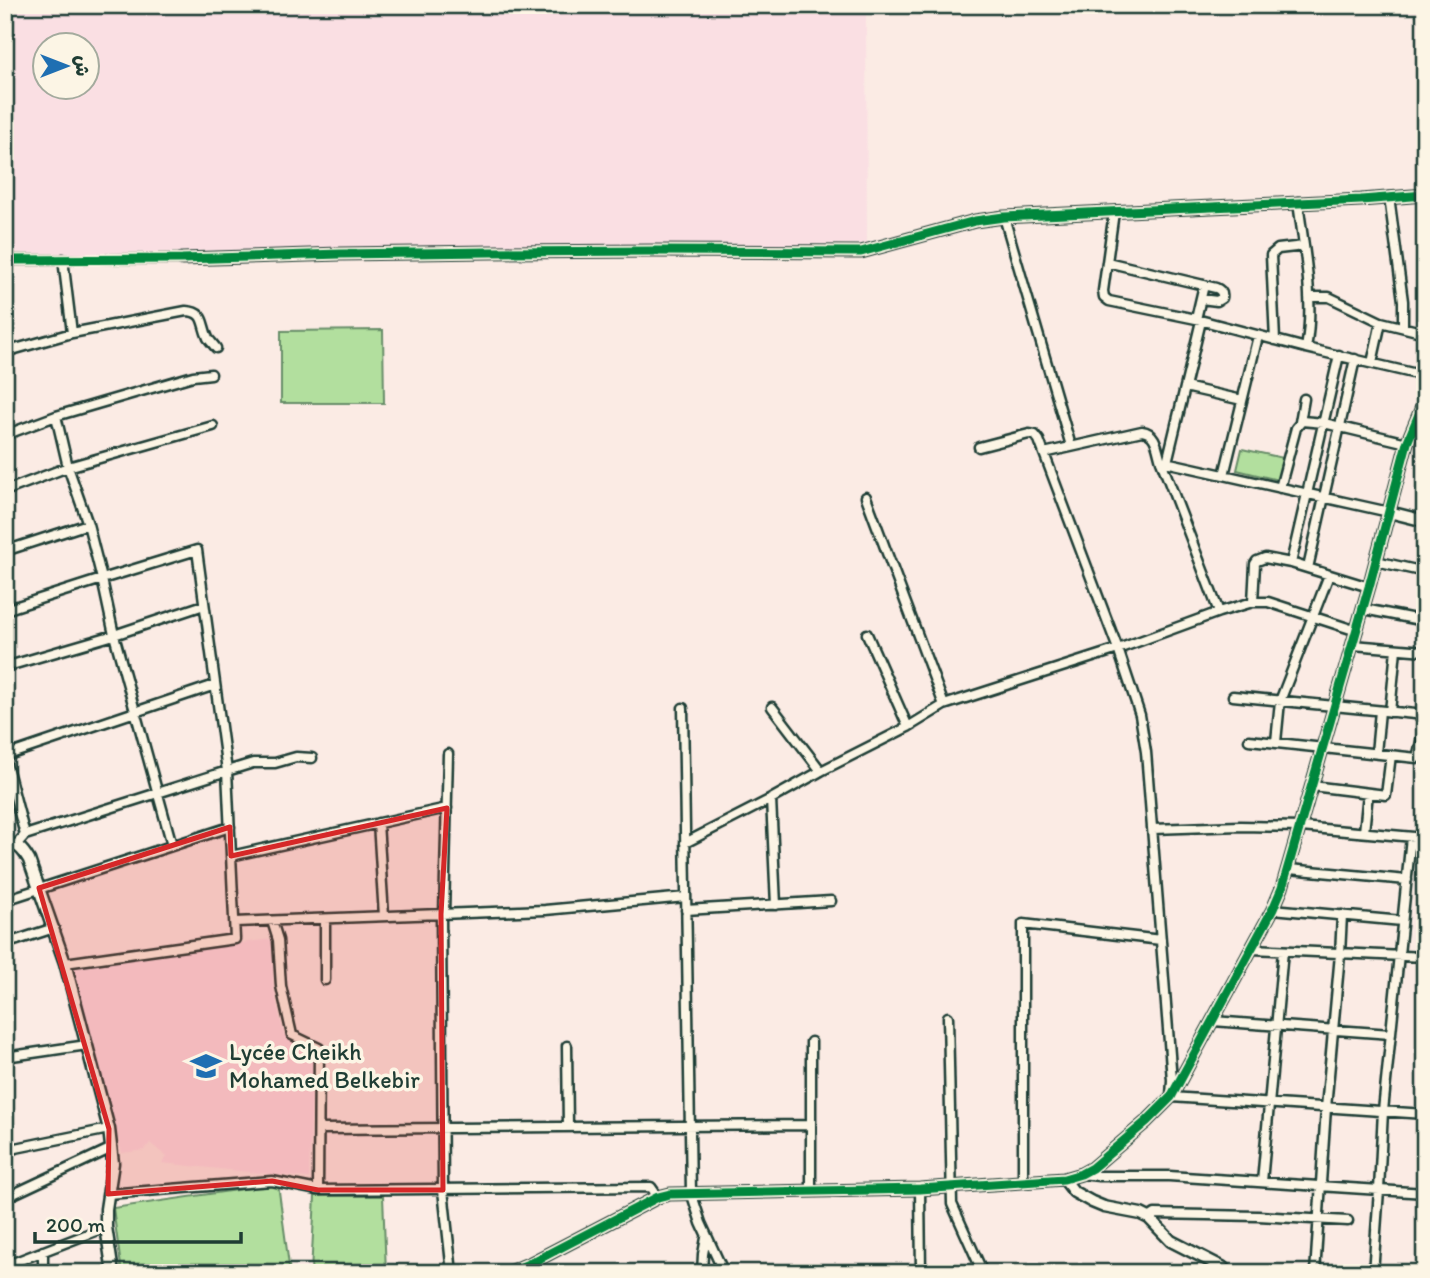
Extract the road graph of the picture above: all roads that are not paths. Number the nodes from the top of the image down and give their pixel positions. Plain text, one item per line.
1 (1425, 195) edge
2 (1389, 197) junction
3 (1298, 202) junction
4 (1114, 212) junction
5 (1004, 217) junction
6 (1304, 246) junction
7 (63, 259) junction
8 (182, 259) joint
9 (5, 260) edge
10 (1107, 262) junction
11 (1204, 285) junction
12 (1309, 297) junction
13 (1201, 299) junction
14 (1198, 320) junction
15 (1381, 321) junction
16 (1403, 327) junction
17 (72, 333) junction
18 (1425, 333) edge
19 (1258, 336) junction
20 (1275, 340) junction
21 (216, 348) dead end
22 (1306, 348) junction
23 (5, 352) edge
24 (1339, 355) junction
25 (1356, 359) junction
26 (1372, 363) junction
27 (211, 374) dead end
28 (1425, 376) edge
29 (1185, 387) junction
30 (1304, 399) dead end
31 (1242, 400) junction
32 (1424, 402) edge
33 (56, 416) junction
34 (1300, 422) junction
35 (1420, 422) edge
36 (1324, 423) junction
37 (213, 426) dead end
38 (1340, 427) junction
39 (5, 435) edge
40 (1407, 443) junction
41 (1072, 446) junction
42 (979, 447) dead end
43 (1044, 453) junction
44 (1164, 462) junction
45 (68, 467) junction
46 (1224, 475) junction
47 (1280, 488) junction
48 (5, 491) edge
49 (1307, 494) junction
50 (866, 497) dead end
51 (1324, 498) junction
52 (1389, 512) junction
53 (1425, 521) edge
54 (88, 524) junction
55 (5, 551) edge
56 (1376, 561) junction
57 (1291, 563) junction
58 (1308, 568) junction
59 (1425, 572) edge
60 (1329, 575) junction
61 (102, 579) junction
62 (1370, 587) junction
63 (1254, 602) junction
64 (205, 605) junction
65 (1363, 608) junction
66 (5, 610) edge
67 (1219, 612) junction
68 (1313, 618) junction
69 (1425, 621) edge
70 (1357, 631) junction
71 (867, 634) dead end
72 (114, 635) junction
73 (1353, 645) junction
74 (1118, 649) junction
75 (1396, 649) junction
76 (1425, 651) edge
77 (5, 667) edge
78 (215, 685) junction
79 (1233, 696) dead end
80 (1280, 701) junction
81 (944, 705) junction
82 (772, 707) dead end
83 (1335, 707) junction
84 (683, 708) dead end
85 (1380, 711) junction
86 (135, 712) junction
87 (1390, 712) junction
88 (1425, 715) edge
89 (1425, 726) edge
90 (908, 727) junction
91 (1249, 740) dead end
92 (1276, 742) junction
93 (1324, 747) junction
94 (1376, 753) junction
95 (448, 754) dead end
96 (1391, 755) junction
97 (5, 758) edge
98 (312, 758) dead end
99 (227, 771) junction
100 (821, 771) junction
101 (1312, 786) junction
102 (157, 792) junction
103 (1367, 793) junction
104 (771, 799) junction
105 (447, 808) junction
106 (378, 823) junction
107 (230, 827) junction
108 (1301, 827) junction
109 (1153, 830) junction
110 (1363, 832) junction
111 (26, 835) junction
112 (1411, 837) junction
113 (1425, 838) edge
114 (685, 843) junction
115 (11, 845) edge
116 (172, 845) junction
117 (231, 856) junction
118 (1289, 869) junction
119 (1407, 880) junction
120 (39, 888) junction
121 (686, 897) junction
122 (5, 900) edge
123 (831, 901) dead end
124 (776, 905) junction
125 (1273, 909) junction
126 (686, 910) junction
127 (442, 914) junction
128 (1342, 915) junction
129 (384, 916) junction
130 (325, 919) junction
131 (272, 921) junction
132 (1402, 921) junction
133 (234, 922) junction
134 (54, 928) junction
135 (1161, 940) junction
136 (5, 944) edge
137 (1252, 949) junction
138 (1283, 951) junction
139 (1340, 954) junction
140 (1399, 956) junction
141 (1425, 957) edge
142 (65, 963) junction
143 (325, 980) dead end
144 (948, 1017) dead end
145 (1213, 1021) junction
146 (1276, 1026) junction
147 (1334, 1030) junction
148 (1391, 1034) junction
149 (811, 1042) dead end
150 (87, 1045) junction
151 (567, 1046) dead end
152 (5, 1057) edge
153 (1171, 1097) junction
154 (1269, 1104) junction
155 (1326, 1108) junction
156 (1383, 1111) junction
157 (1425, 1114) edge
158 (811, 1125) junction
159 (690, 1126) junction
160 (568, 1127) junction
161 (443, 1128) junction
162 (109, 1129) junction
163 (319, 1129) junction
164 (112, 1148) junction
165 (5, 1150) edge
166 (1081, 1174) junction
167 (1064, 1179) junction
168 (1023, 1181) junction
169 (1262, 1182) junction
170 (1321, 1186) junction
171 (951, 1187) junction
172 (920, 1189) junction
173 (318, 1190) junction
174 (443, 1190) junction
175 (1380, 1190) junction
176 (811, 1191) junction
177 (691, 1192) junction
178 (108, 1194) junction
179 (1425, 1194) edge
180 (658, 1197) junction
181 (5, 1198) edge
182 (1149, 1218) junction
183 (1318, 1219) junction
184 (1348, 1221) dead end
185 (106, 1227) junction
186 (706, 1236) junction
187 (43, 1251) junction
188 (5, 1266) edge
189 (43, 1273) edge
190 (113, 1273) edge
191 (452, 1273) edge
192 (507, 1273) edge
193 (702, 1273) edge
194 (724, 1273) edge
195 (920, 1273) edge
196 (983, 1273) edge
197 (1229, 1273) edge
198 (1315, 1273) edge
199 (1373, 1273) edge

1 - 2 street
2 - 3 street
2 - 16 street
3 - 4 street
3 - 6 street
4 - 5 street
4 - 10 street
5 - 8 street
5 - 41 street
6 - 12 street
6 - 20 street
7 - 8 street
7 - 9 street
7 - 17 street
10 - 11 street
10 - 14 street
11 - 13 street
11 - 13 street
12 - 15 street
12 - 22 street
13 - 14 street
14 - 19 street
14 - 29 street
15 - 16 street
15 - 26 street
16 - 18 street
17 - 21 street
17 - 23 street
19 - 20 street
19 - 31 street
20 - 22 street
22 - 24 street
24 - 25 street
24 - 36 street
25 - 26 street
25 - 38 street
26 - 28 street
27 - 33 street
29 - 31 street
29 - 44 street
30 - 34 street
31 - 46 street
32 - 35 street
33 - 39 street
33 - 45 street
34 - 36 street
34 - 47 street
35 - 40 street
36 - 38 street
36 - 49 street
37 - 45 street
38 - 40 street
38 - 51 street
40 - 52 street
41 - 43 street
41 - 44 street
42 - 43 street
43 - 74 street
44 - 46 street
44 - 67 street
45 - 48 street
45 - 54 street
46 - 47 street
47 - 49 street
49 - 51 street
49 - 57 street
50 - 81 street
51 - 52 street
51 - 58 street
52 - 53 street
52 - 56 street
54 - 55 street
54 - 61 street
56 - 59 street
56 - 62 street
57 - 58 street
57 - 63 street
58 - 60 street
60 - 62 street
60 - 68 street
61 - 64 street
61 - 66 street
61 - 72 street
62 - 65 street
63 - 67 street
63 - 68 street
64 - 72 street
64 - 78 street
65 - 69 street
65 - 70 street
67 - 74 street
68 - 70 street
68 - 80 street
70 - 73 street
71 - 90 street
72 - 77 street
72 - 86 street
73 - 75 street
73 - 83 street
74 - 81 street
74 - 109 street
75 - 76 street
75 - 87 street
78 - 86 street
78 - 99 street
79 - 80 street
80 - 83 street
80 - 92 street
81 - 90 street
82 - 100 street
83 - 85 street
83 - 93 street
84 - 114 street
85 - 87 street
85 - 94 street
86 - 97 street
86 - 102 street
87 - 88 street
89 - 96 street
90 - 100 street
91 - 92 street
92 - 93 street
93 - 94 street
93 - 101 street
94 - 96 street
95 - 105 street
96 - 103 street
97 - 111 street
98 - 99 street
99 - 102 street
99 - 107 street
100 - 104 street
101 - 103 street
101 - 108 street
102 - 111 street
102 - 116 street
103 - 110 street
104 - 114 street
104 - 124 street
105 - 106 street
105 - 127 street
106 - 117 street
106 - 129 street
107 - 116 street
107 - 117 street
108 - 109 street
108 - 110 street
108 - 118 street
109 - 135 street
110 - 112 street
111 - 115 street
112 - 113 street
112 - 119 street
114 - 121 street
115 - 120 street
116 - 120 street
117 - 133 street
118 - 119 street
118 - 125 street
119 - 132 street
120 - 122 street
120 - 134 street
121 - 126 street
121 - 127 street
123 - 124 street
124 - 126 street
125 - 128 street
125 - 137 street
126 - 159 street
127 - 129 street
127 - 161 street
128 - 132 street
128 - 139 street
129 - 130 street
130 - 131 street
130 - 143 street
131 - 133 street
131 - 163 street
132 - 140 street
133 - 142 street
134 - 136 street
134 - 142 street
135 - 153 street
135 - 168 street
137 - 138 street
137 - 145 street
138 - 139 street
138 - 146 street
139 - 140 street
139 - 147 street
140 - 141 street
140 - 148 street
142 - 150 street
144 - 171 street
145 - 146 street
145 - 153 street
146 - 147 street
146 - 154 street
147 - 148 street
147 - 155 street
148 - 156 street
149 - 158 street
150 - 152 street
150 - 162 street
151 - 160 street
153 - 154 street
153 - 166 street
154 - 155 street
154 - 169 street
155 - 156 street
155 - 170 street
156 - 157 street
156 - 175 street
158 - 159 street
158 - 176 street
159 - 160 street
159 - 177 street
160 - 161 street
161 - 163 street
161 - 174 street
162 - 164 street
162 - 165 street
163 - 173 street
164 - 178 street
164 - 181 street
166 - 167 street
166 - 169 street
167 - 168 street
167 - 182 street
168 - 171 street
169 - 170 street
170 - 175 street
170 - 183 street
171 - 172 street
171 - 196 street
172 - 176 street
172 - 195 street
173 - 174 street
173 - 178 street
174 - 180 street
174 - 191 street
175 - 179 street
175 - 199 street
176 - 177 street
177 - 180 street
177 - 186 street
178 - 185 street
180 - 192 street
182 - 183 street
182 - 197 street
183 - 184 street
183 - 198 street
185 - 187 street
185 - 190 street
186 - 193 street
186 - 194 street
187 - 188 street
187 - 189 street

